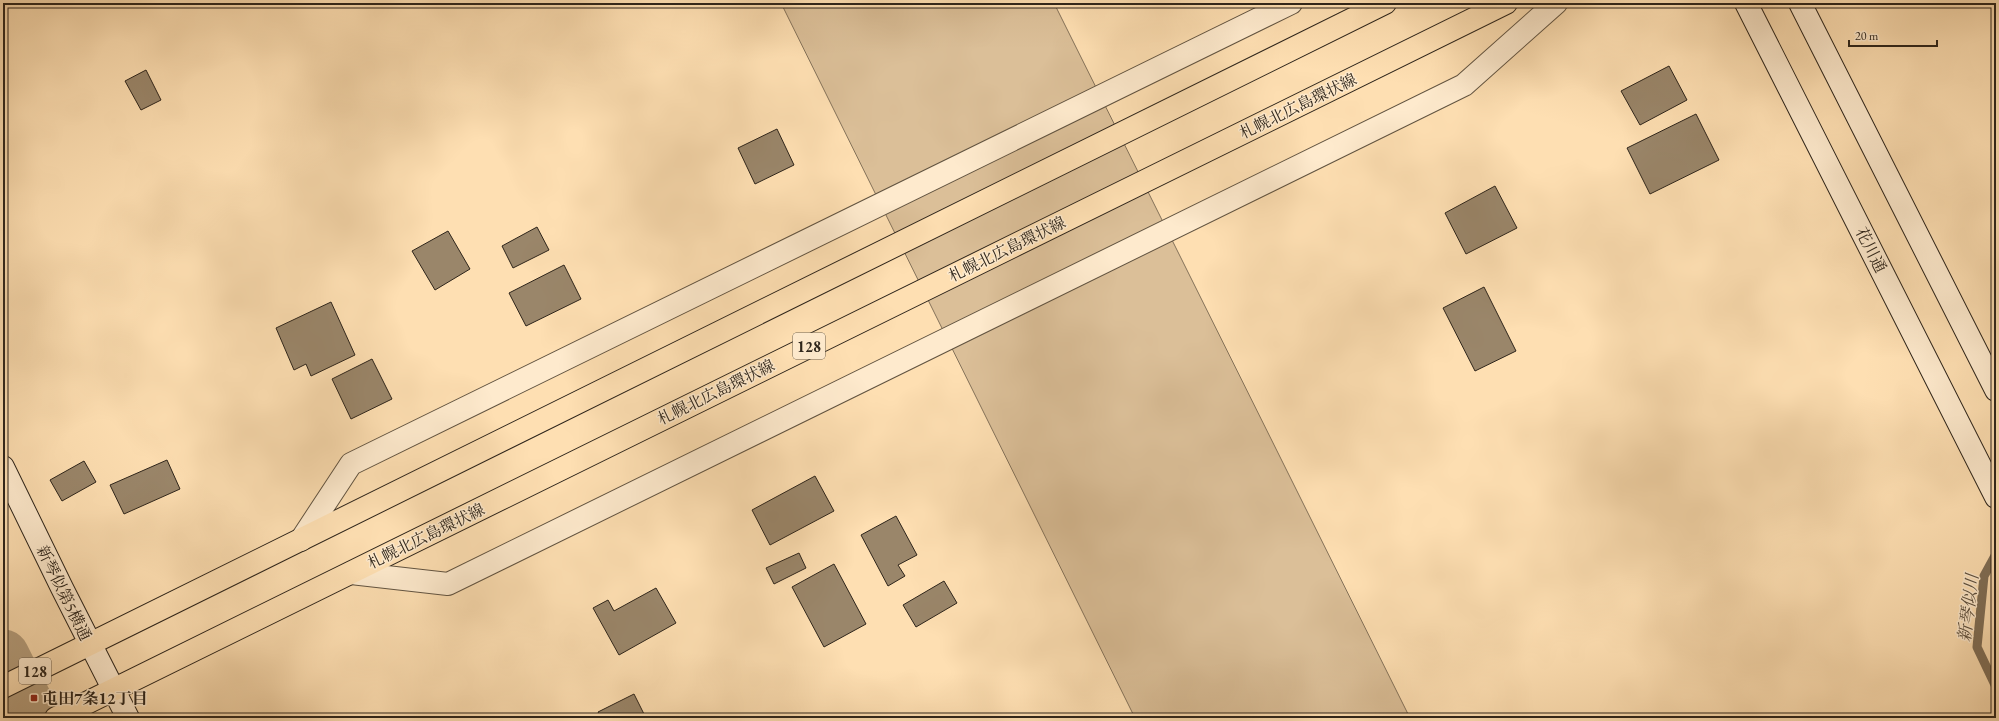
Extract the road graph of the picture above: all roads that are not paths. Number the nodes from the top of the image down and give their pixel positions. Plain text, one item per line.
1 (1291, 3) edge
2 (1385, 3) edge
3 (1506, 3) edge
4 (1556, 3) edge
5 (1746, 3) edge
6 (1800, 3) edge
7 (1996, 390) edge
8 (3, 467) edge
9 (1992, 489) edge
10 (301, 540) junction
11 (351, 573) junction
12 (90, 644) junction
13 (3, 687) edge
14 (113, 690) junction
15 (56, 718) edge
16 (128, 718) edge

1 - 10 street
2 - 10 main road, 128
3 - 11 main road, 札幌北広島環状線 / 128
4 - 11 street
5 - 9 street, 花川通
6 - 7 street
8 - 12 street, 新琴似第5横通
10 - 12 main road, 128
11 - 14 main road, 札幌北広島環状線 / 128
12 - 13 main road, 128
12 - 14 street, 新琴似第5横通
14 - 15 main road, 札幌北広島環状線 / 128
14 - 16 street, 新琴似第5横通

